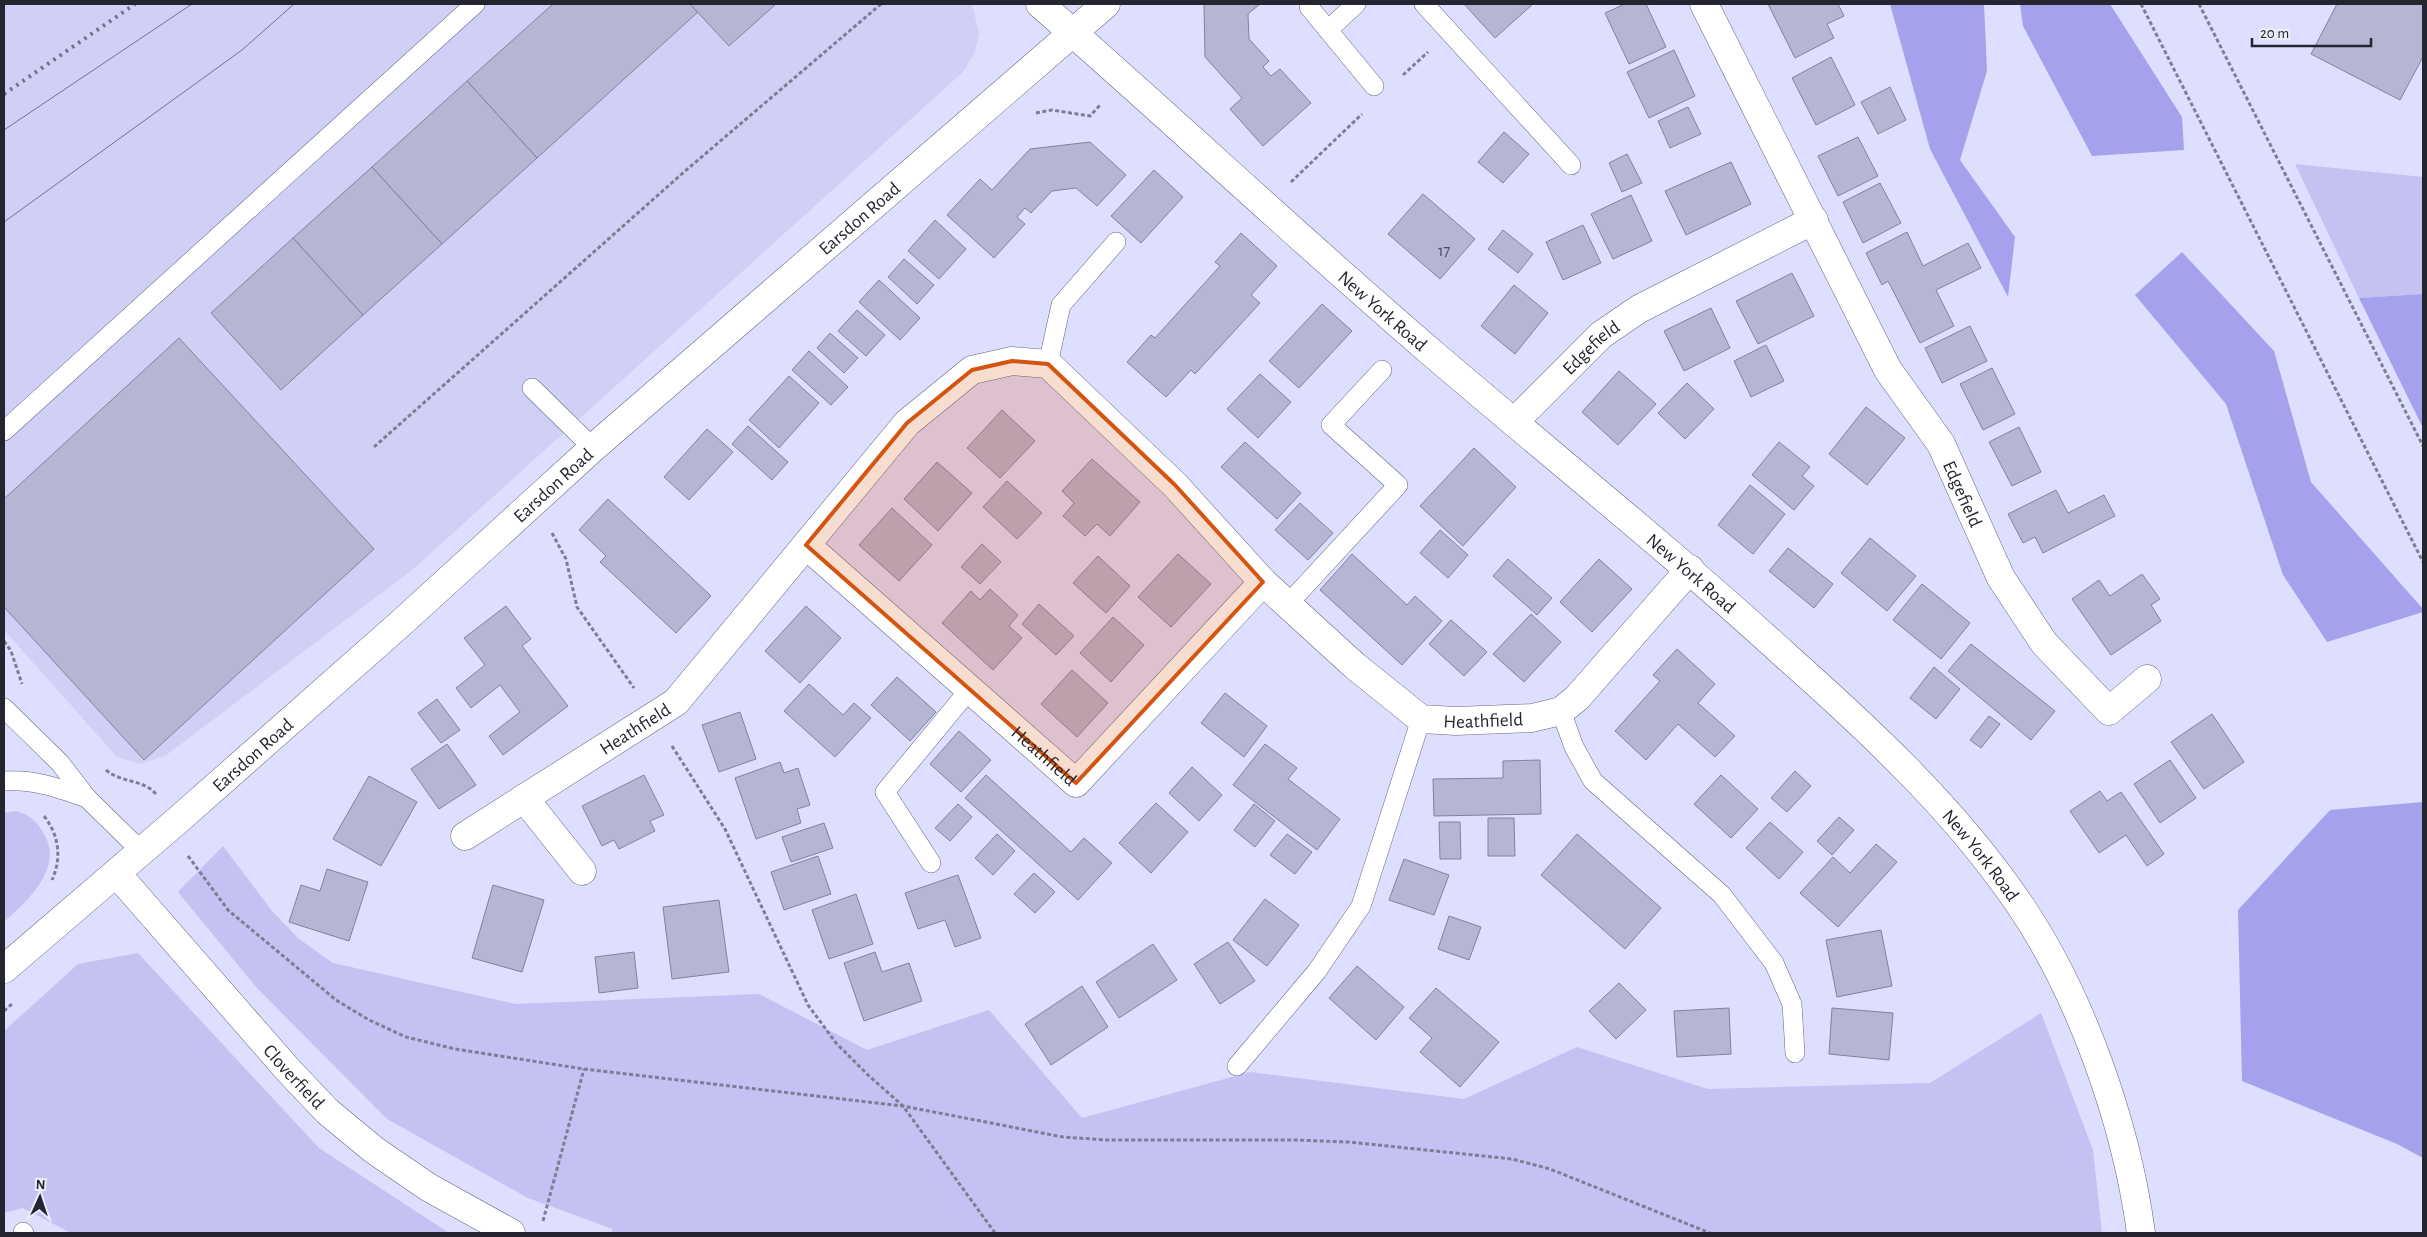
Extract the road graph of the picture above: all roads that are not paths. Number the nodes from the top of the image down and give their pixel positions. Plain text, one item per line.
1 (475, 4) edge
2 (1040, 4) edge
3 (1106, 4) edge
4 (1356, 4) edge
5 (1424, 4) edge
6 (1704, 4) edge
7 (1309, 7) dead end
8 (1328, 30) junction
9 (1073, 33) junction
10 (1374, 86) dead end
11 (1572, 165) dead end
12 (1814, 220) junction
13 (1116, 242) dead end
14 (1048, 364) junction
15 (1382, 370) dead end
16 (532, 388) dead end
17 (1515, 421) junction
18 (4, 431) edge
19 (593, 448) junction
20 (806, 546) junction
21 (1690, 569) junction
22 (1263, 582) junction
23 (1288, 604) junction
24 (2147, 678) dead end
25 (969, 690) junction
26 (4, 708) edge
27 (1561, 711) junction
28 (1421, 719) junction
29 (4, 781) edge
30 (87, 798) junction
31 (524, 798) junction
32 (465, 836) dead end
33 (142, 852) junction
34 (931, 863) dead end
35 (582, 871) dead end
36 (117, 874) junction
37 (4, 969) edge
38 (1795, 1053) dead end
39 (1237, 1066) dead end
40 (511, 1233) edge
41 (2141, 1233) edge

1 - 18 lane
2 - 9 street, New York Road
3 - 9 street, Earsdon Road
4 - 8 lane
5 - 11 lane
6 - 12 street, Edgefield
7 - 8 lane
8 - 10 lane
9 - 17 street, New York Road
9 - 19 street, Earsdon Road
12 - 17 street, Edgefield
12 - 24 street, Edgefield
13 - 14 lane
14 - 20 street, Heathfield
14 - 22 street, Heathfield
15 - 23 lane
16 - 19 lane
17 - 21 street, New York Road
19 - 33 street, Earsdon Road
20 - 25 street, Heathfield
20 - 31 street, Heathfield
21 - 27 street, Heathfield
21 - 41 street, New York Road
22 - 23 street, Heathfield
22 - 25 street, Heathfield
23 - 28 street, Heathfield
25 - 34 lane
26 - 30 lane
27 - 28 street, Heathfield
27 - 38 lane
28 - 39 lane
29 - 30 lane
30 - 33 lane
31 - 32 street, Heathfield
31 - 35 street
33 - 36 street, Earsdon Road
36 - 37 street, Earsdon Road
36 - 40 street, Cloverfield

